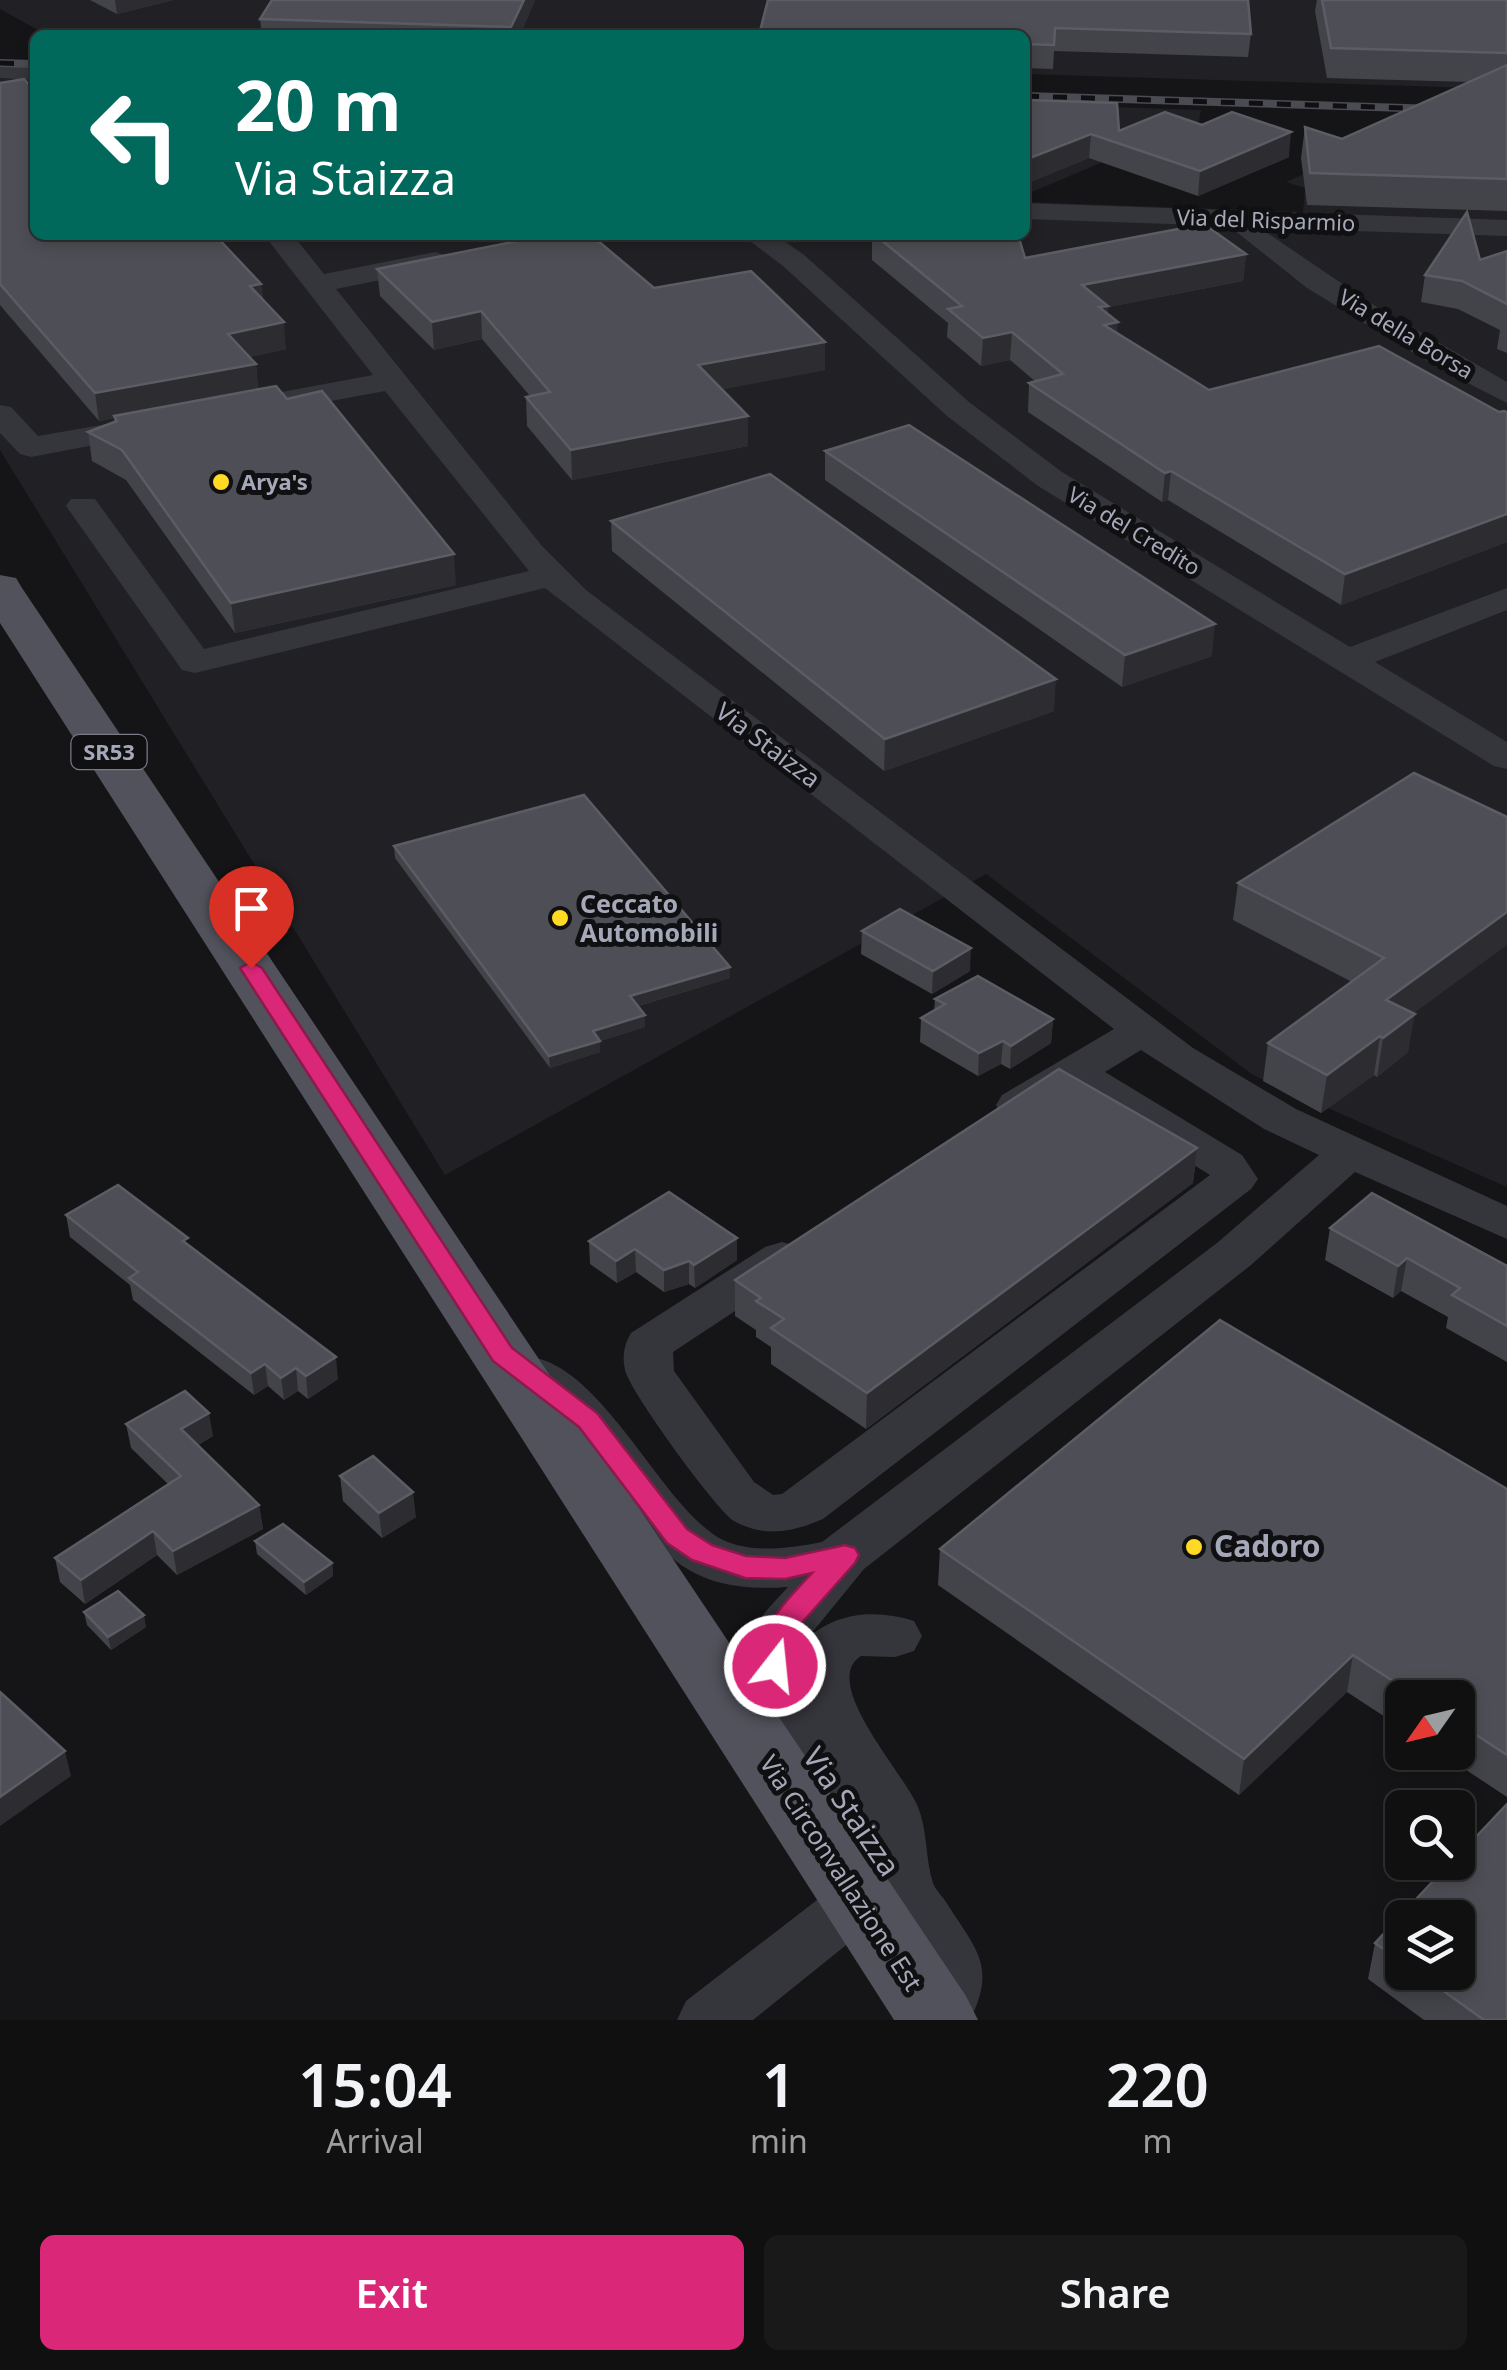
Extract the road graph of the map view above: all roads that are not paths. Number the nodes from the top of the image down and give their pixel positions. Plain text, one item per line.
1 (0, 71) edge
2 (30, 72) edge
3 (1030, 212) edge
4 (1247, 219) junction
5 (1386, 223) junction
6 (1507, 228) edge
7 (282, 240) edge
8 (793, 248) edge
9 (470, 254) edge
10 (1302, 263) junction
11 (318, 284) junction
12 (393, 380) junction
13 (1507, 394) edge
14 (227, 411) edge
15 (0, 414) edge
16 (168, 422) edge
17 (83, 506) dead end
18 (550, 576) junction
19 (1507, 598) edge
20 (8, 611) edge
21 (1348, 660) junction
22 (1507, 758) edge
23 (1142, 1031) junction
24 (1072, 1070) junction
25 (974, 1134) edge
26 (1350, 1152) junction
27 (1507, 1224) edge
28 (826, 1230) edge
29 (502, 1354) junction
30 (845, 1555) junction
31 (895, 1636) dead end
32 (882, 1895) junction
33 (708, 2020) edge
34 (938, 2020) edge

1 - 2 street
3 - 4 street, Via del Risparmio
4 - 5 street, Via del Risparmio
4 - 10 street, Via della Borsa
5 - 6 street, Via del Risparmio
5 - 10 street
7 - 11 street, Via Staizza
8 - 21 street, Via del Credito
9 - 11 street
10 - 13 street, Via della Borsa
11 - 12 street, Via Staizza
12 - 14 street
12 - 18 street, Via Staizza
15 - 16 street
17 - 18 street
18 - 23 street, Via Staizza
19 - 21 street
20 - 29 main road, Via Circonvallazione Est / SR53
21 - 22 street, Via del Credito
23 - 24 street
23 - 26 street, Via Staizza
24 - 25 street
24 - 28 street
26 - 27 street, Via Staizza
26 - 30 street, Via Staizza
29 - 30 street, Via Staizza
29 - 32 main road, Via Circonvallazione Est / SR53
30 - 32 street, Via Staizza
31 - 32 street
32 - 33 street
32 - 34 main road, Via Circonvallazione Est

